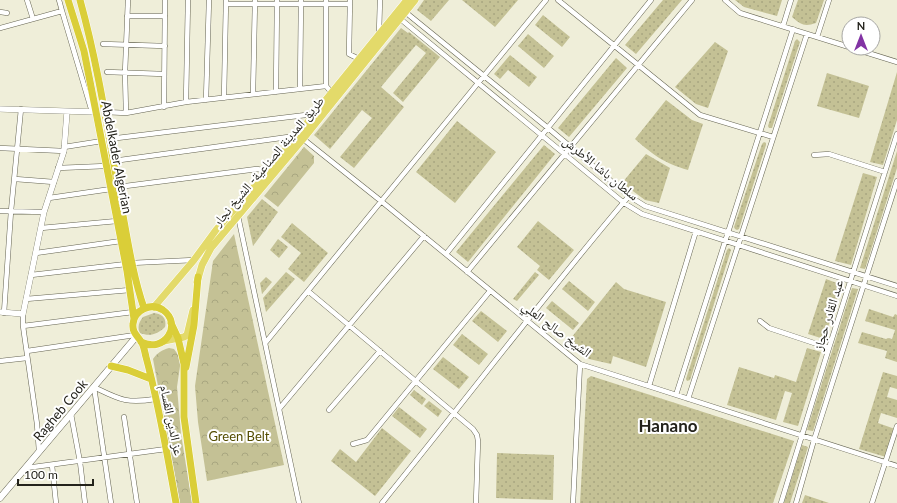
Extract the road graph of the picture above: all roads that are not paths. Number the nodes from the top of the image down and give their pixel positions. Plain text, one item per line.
1 (27, 0) edge
2 (59, 0) edge
3 (68, 0) edge
4 (80, 0) edge
5 (128, 0) edge
6 (165, 0) edge
7 (188, 0) edge
8 (209, 0) edge
9 (380, 0) edge
10 (407, 0) edge
11 (415, 0) edge
12 (546, 0) edge
13 (558, 0) edge
14 (652, 0) edge
15 (692, 0) edge
16 (725, 0) edge
17 (791, 0) edge
18 (829, 0) edge
19 (226, 2) edge
20 (254, 2) edge
21 (277, 2) edge
22 (300, 2) edge
23 (326, 2) edge
24 (350, 2) edge
25 (403, 10) junction
26 (62, 11) junction
27 (0, 12) edge
28 (7, 13) dead end
29 (127, 16) junction
30 (165, 16) junction
31 (398, 17) junction
32 (33, 19) junction
33 (783, 26) junction
34 (0, 28) edge
35 (793, 29) junction
36 (807, 34) junction
37 (379, 35) junction
38 (817, 37) junction
39 (103, 44) dead end
40 (126, 44) junction
41 (841, 45) edge
42 (165, 46) junction
43 (614, 46) junction
44 (877, 56) edge
45 (359, 59) junction
46 (897, 62) edge
47 (638, 65) junction
48 (107, 72) dead end
49 (125, 72) junction
50 (164, 74) junction
51 (484, 76) junction
52 (478, 82) junction
53 (326, 86) junction
54 (300, 89) junction
55 (276, 92) junction
56 (332, 93) junction
57 (253, 94) junction
58 (224, 98) junction
59 (206, 100) junction
60 (186, 102) junction
61 (164, 107) junction
62 (0, 108) edge
63 (21, 109) junction
64 (67, 112) junction
65 (94, 112) junction
66 (105, 112) junction
67 (126, 114) junction
68 (315, 114) junction
69 (548, 128) junction
70 (760, 133) junction
71 (897, 134) edge
72 (542, 135) junction
73 (301, 136) junction
74 (774, 137) junction
75 (109, 138) junction
76 (102, 141) junction
77 (292, 142) junction
78 (570, 147) junction
79 (0, 148) edge
80 (18, 148) junction
81 (64, 149) junction
82 (565, 154) junction
83 (814, 155) dead end
84 (114, 161) junction
85 (106, 166) junction
86 (58, 168) junction
87 (268, 171) junction
88 (885, 172) junction
89 (15, 179) junction
90 (897, 181) edge
91 (54, 182) junction
92 (114, 188) junction
93 (630, 196) junction
94 (49, 198) junction
95 (382, 201) junction
96 (624, 203) junction
97 (0, 210) edge
98 (11, 211) junction
99 (44, 212) junction
100 (238, 216) junction
101 (118, 221) junction
102 (41, 228) junction
103 (696, 231) junction
104 (728, 232) junction
105 (424, 236) junction
106 (741, 236) junction
107 (725, 240) junction
108 (121, 241) junction
109 (738, 245) junction
110 (36, 253) junction
111 (446, 254) junction
112 (194, 260) junction
113 (129, 264) junction
114 (467, 272) junction
115 (853, 272) junction
116 (31, 275) junction
117 (866, 276) junction
118 (198, 277) junction
119 (850, 281) junction
120 (863, 285) junction
121 (897, 286) edge
122 (130, 290) junction
123 (308, 291) junction
124 (490, 291) junction
125 (897, 296) edge
126 (26, 299) junction
127 (154, 307) junction
128 (144, 308) junction
129 (2, 312) edge
130 (23, 314) junction
131 (134, 316) junction
132 (527, 321) junction
133 (760, 321) dead end
134 (171, 323) junction
135 (349, 325) junction
136 (22, 326) junction
137 (138, 338) junction
138 (178, 338) junction
139 (164, 341) junction
140 (266, 342) junction
141 (829, 348) junction
142 (27, 351) junction
143 (380, 351) junction
144 (27, 358) junction
145 (0, 361) edge
146 (580, 364) junction
147 (111, 366) junction
148 (184, 373) junction
149 (151, 379) junction
150 (416, 381) junction
151 (649, 386) junction
152 (94, 387) junction
153 (676, 395) junction
154 (155, 399) junction
155 (688, 399) junction
156 (279, 409) junction
157 (329, 410) dead end
158 (455, 413) junction
159 (71, 414) junction
160 (124, 417) dead end
161 (897, 426) edge
162 (802, 436) junction
163 (814, 440) junction
164 (354, 444) dead end
165 (166, 449) junction
166 (39, 451) junction
167 (130, 455) junction
168 (105, 458) junction
169 (80, 462) junction
170 (886, 462) junction
171 (52, 465) junction
172 (897, 466) edge
173 (26, 468) junction
174 (3, 492) edge
175 (0, 498) edge
176 (300, 502) edge
177 (56, 503) edge
178 (85, 503) edge
179 (112, 503) edge
180 (137, 503) edge
181 (176, 503) edge
182 (196, 503) edge
183 (382, 503) edge
184 (476, 503) edge
185 (573, 503) edge
186 (781, 503) edge
187 (796, 503) edge
188 (872, 503) edge

1 - 32 street
2 - 26 street
3 - 65 highway, Abdelkader Algerian
4 - 66 highway, Abdelkader Algerian
5 - 29 street
6 - 30 street
7 - 60 street
8 - 59 street
9 - 37 street
10 - 25 main road
11 - 25 main road, طريق المدينة الصناعية- الشيخ نجار
12 - 51 street
13 - 43 street
14 - 43 street
15 - 47 street
16 - 33 street
17 - 33 street
18 - 38 street
19 - 20 street
19 - 58 street
20 - 21 street
20 - 57 street
21 - 22 street
21 - 55 street
22 - 23 street
22 - 54 street
23 - 24 street
23 - 53 street
24 - 45 street
25 - 31 main road, طريق المدينة الصناعية- الشيخ نجار
25 - 51 street, سلطان باشا الأطرش
26 - 32 street
26 - 65 street
27 - 28 street
29 - 30 street
29 - 40 street
30 - 42 street
31 - 37 main road
31 - 52 street, سلطان باشا الأطرش
31 - 73 main road, طريق المدينة الصناعية- الشيخ نجار
32 - 34 street
33 - 35 street
35 - 36 street
35 - 70 street
36 - 38 street
36 - 74 street
37 - 45 main road
38 - 41 street
39 - 40 street
40 - 42 street
40 - 49 street
42 - 50 street
43 - 47 street
43 - 69 street
44 - 46 street
45 - 56 main road
47 - 70 street
47 - 78 street
48 - 49 street
49 - 50 street
49 - 67 street
50 - 61 street
51 - 52 street
51 - 69 street, سلطان باشا الأطرش
52 - 72 street, سلطان باشا الأطرش
52 - 95 street
53 - 54 street
53 - 56 street
54 - 55 street
55 - 57 street
56 - 68 main road
57 - 58 street
58 - 59 street
59 - 60 street
60 - 61 street
61 - 67 street
62 - 63 street
63 - 64 street
63 - 80 street
64 - 65 street
64 - 81 street
65 - 76 highway, Abdelkader Algerian
66 - 67 street
66 - 75 highway, Abdelkader Algerian
68 - 73 main road
68 - 75 street
69 - 72 street
69 - 78 street, سلطان باشا الأطرش
70 - 74 street
70 - 104 street
71 - 88 street, عبد القادر حجاز
72 - 82 street, سلطان باشا الأطرش
72 - 111 street
73 - 77 main road
73 - 95 street, الشيخ صالح العلي
73 - 100 main road, طريق المدينة الصناعية- الشيخ نجار
74 - 106 street
75 - 84 highway, Abdelkader Algerian
76 - 81 street
76 - 85 highway, Abdelkader Algerian
77 - 84 street
77 - 87 main road
78 - 82 street
78 - 93 street, سلطان باشا الأطرش
79 - 80 street
80 - 81 street
80 - 89 street
81 - 86 street
82 - 96 street, سلطان باشا الأطرش
82 - 114 street
83 - 88 street
84 - 92 highway, Abdelkader Algerian
85 - 86 street
85 - 92 highway, Abdelkader Algerian
86 - 91 street
87 - 92 street
87 - 112 main road
88 - 115 street, عبد القادر حجاز
89 - 91 street
89 - 98 street
90 - 117 street, عبد القادر حجاز
91 - 94 street
92 - 94 street
92 - 101 highway, Abdelkader Algerian
92 - 113 highway, Abdelkader Algerian
93 - 96 street
93 - 104 street, سلطان باشا الأطرش
94 - 99 street
95 - 105 street, الشيخ صالح العلي
95 - 123 street
96 - 103 street, سلطان باشا الأطرش
96 - 132 street
97 - 98 street
98 - 99 street
98 - 129 street
99 - 102 street
100 - 118 main road, طريق المدينة الصناعية- الشيخ نجار
100 - 140 street
101 - 102 street
101 - 108 highway, Abdelkader Algerian
102 - 110 street
103 - 107 street, سلطان باشا الأطرش
103 - 151 street
104 - 106 street, سلطان باشا الأطرش
104 - 107 street
105 - 111 street, الشيخ صالح العلي
105 - 135 street
106 - 109 street
106 - 115 street, سلطان باشا الأطرش
107 - 109 street, سلطان باشا الأطرش
107 - 153 street
108 - 110 street
108 - 113 highway, Abdelkader Algerian
109 - 119 street, سلطان باشا الأطرش
109 - 155 street
110 - 116 street
111 - 114 street, الشيخ صالح العلي
112 - 113 street
112 - 127 main road
113 - 116 street
113 - 122 highway, Abdelkader Algerian
113 - 128 highway, Abdelkader Algerian
114 - 124 street, الشيخ صالح العلي
115 - 117 street, سلطان باشا الأطرش
115 - 119 street, عبد القادر حجاز
116 - 126 street
117 - 120 street, عبد القادر حجاز
117 - 121 street, سلطان باشا الأطرش
118 - 138 main road, طريق المدينة الصناعية- الشيخ نجار
118 - 148 highway
119 - 120 street, سلطان باشا الأطرش
119 - 141 street, عبد القادر حجاز
120 - 125 street, سلطان باشا الأطرش
120 - 163 street, عبد القادر حجاز
122 - 126 street
122 - 131 highway, Abdelkader Algerian
123 - 135 street
123 - 140 street
124 - 132 street, الشيخ صالح العلي
124 - 150 street
126 - 130 street
127 - 128 highway
127 - 134 highway
128 - 131 highway
129 - 130 street
130 - 136 street
131 - 136 street
131 - 137 highway
132 - 146 street, الشيخ صالح العلي
132 - 158 street
133 - 141 street
134 - 138 highway
134 - 139 highway
135 - 143 street
135 - 156 street
136 - 142 street
137 - 139 highway
137 - 142 street
137 - 147 main road, Ragheb Cook
137 - 149 highway, عز الدين القسام
138 - 139 main road
138 - 148 highway
140 - 156 street
141 - 162 street, عبد القادر حجاز
142 - 144 street
143 - 150 street
143 - 157 street
144 - 145 street
144 - 166 street
146 - 151 street, الشيخ صالح العلي
146 - 185 street
147 - 149 highway
147 - 152 main road, Ragheb Cook
148 - 182 highway
149 - 154 highway, عز الدين القسام
150 - 158 street
150 - 164 street
151 - 153 street, الشيخ صالح العلي
152 - 154 street
152 - 159 main road, Ragheb Cook
152 - 168 street
153 - 155 street, الشيخ صالح العلي
154 - 165 highway, عز الدين القسام
155 - 162 street, الشيخ صالح العلي
156 - 176 street
158 - 183 street
158 - 184 street
159 - 166 main road, Ragheb Cook
159 - 169 street
160 - 167 street
161 - 170 street
162 - 163 street, الشيخ صالح العلي
162 - 186 street, عبد القادر حجاز
163 - 170 street, الشيخ صالح العلي
163 - 187 street, عبد القادر حجاز
165 - 167 street
165 - 181 highway, عز الدين القسام
166 - 173 main road, Ragheb Cook
167 - 168 street
167 - 180 street
168 - 169 street
168 - 179 street
169 - 171 street
169 - 178 street
170 - 172 street, الشيخ صالح العلي
170 - 188 street
171 - 173 street
171 - 177 street
173 - 174 main road, Ragheb Cook
174 - 175 main road, Ragheb Cook

